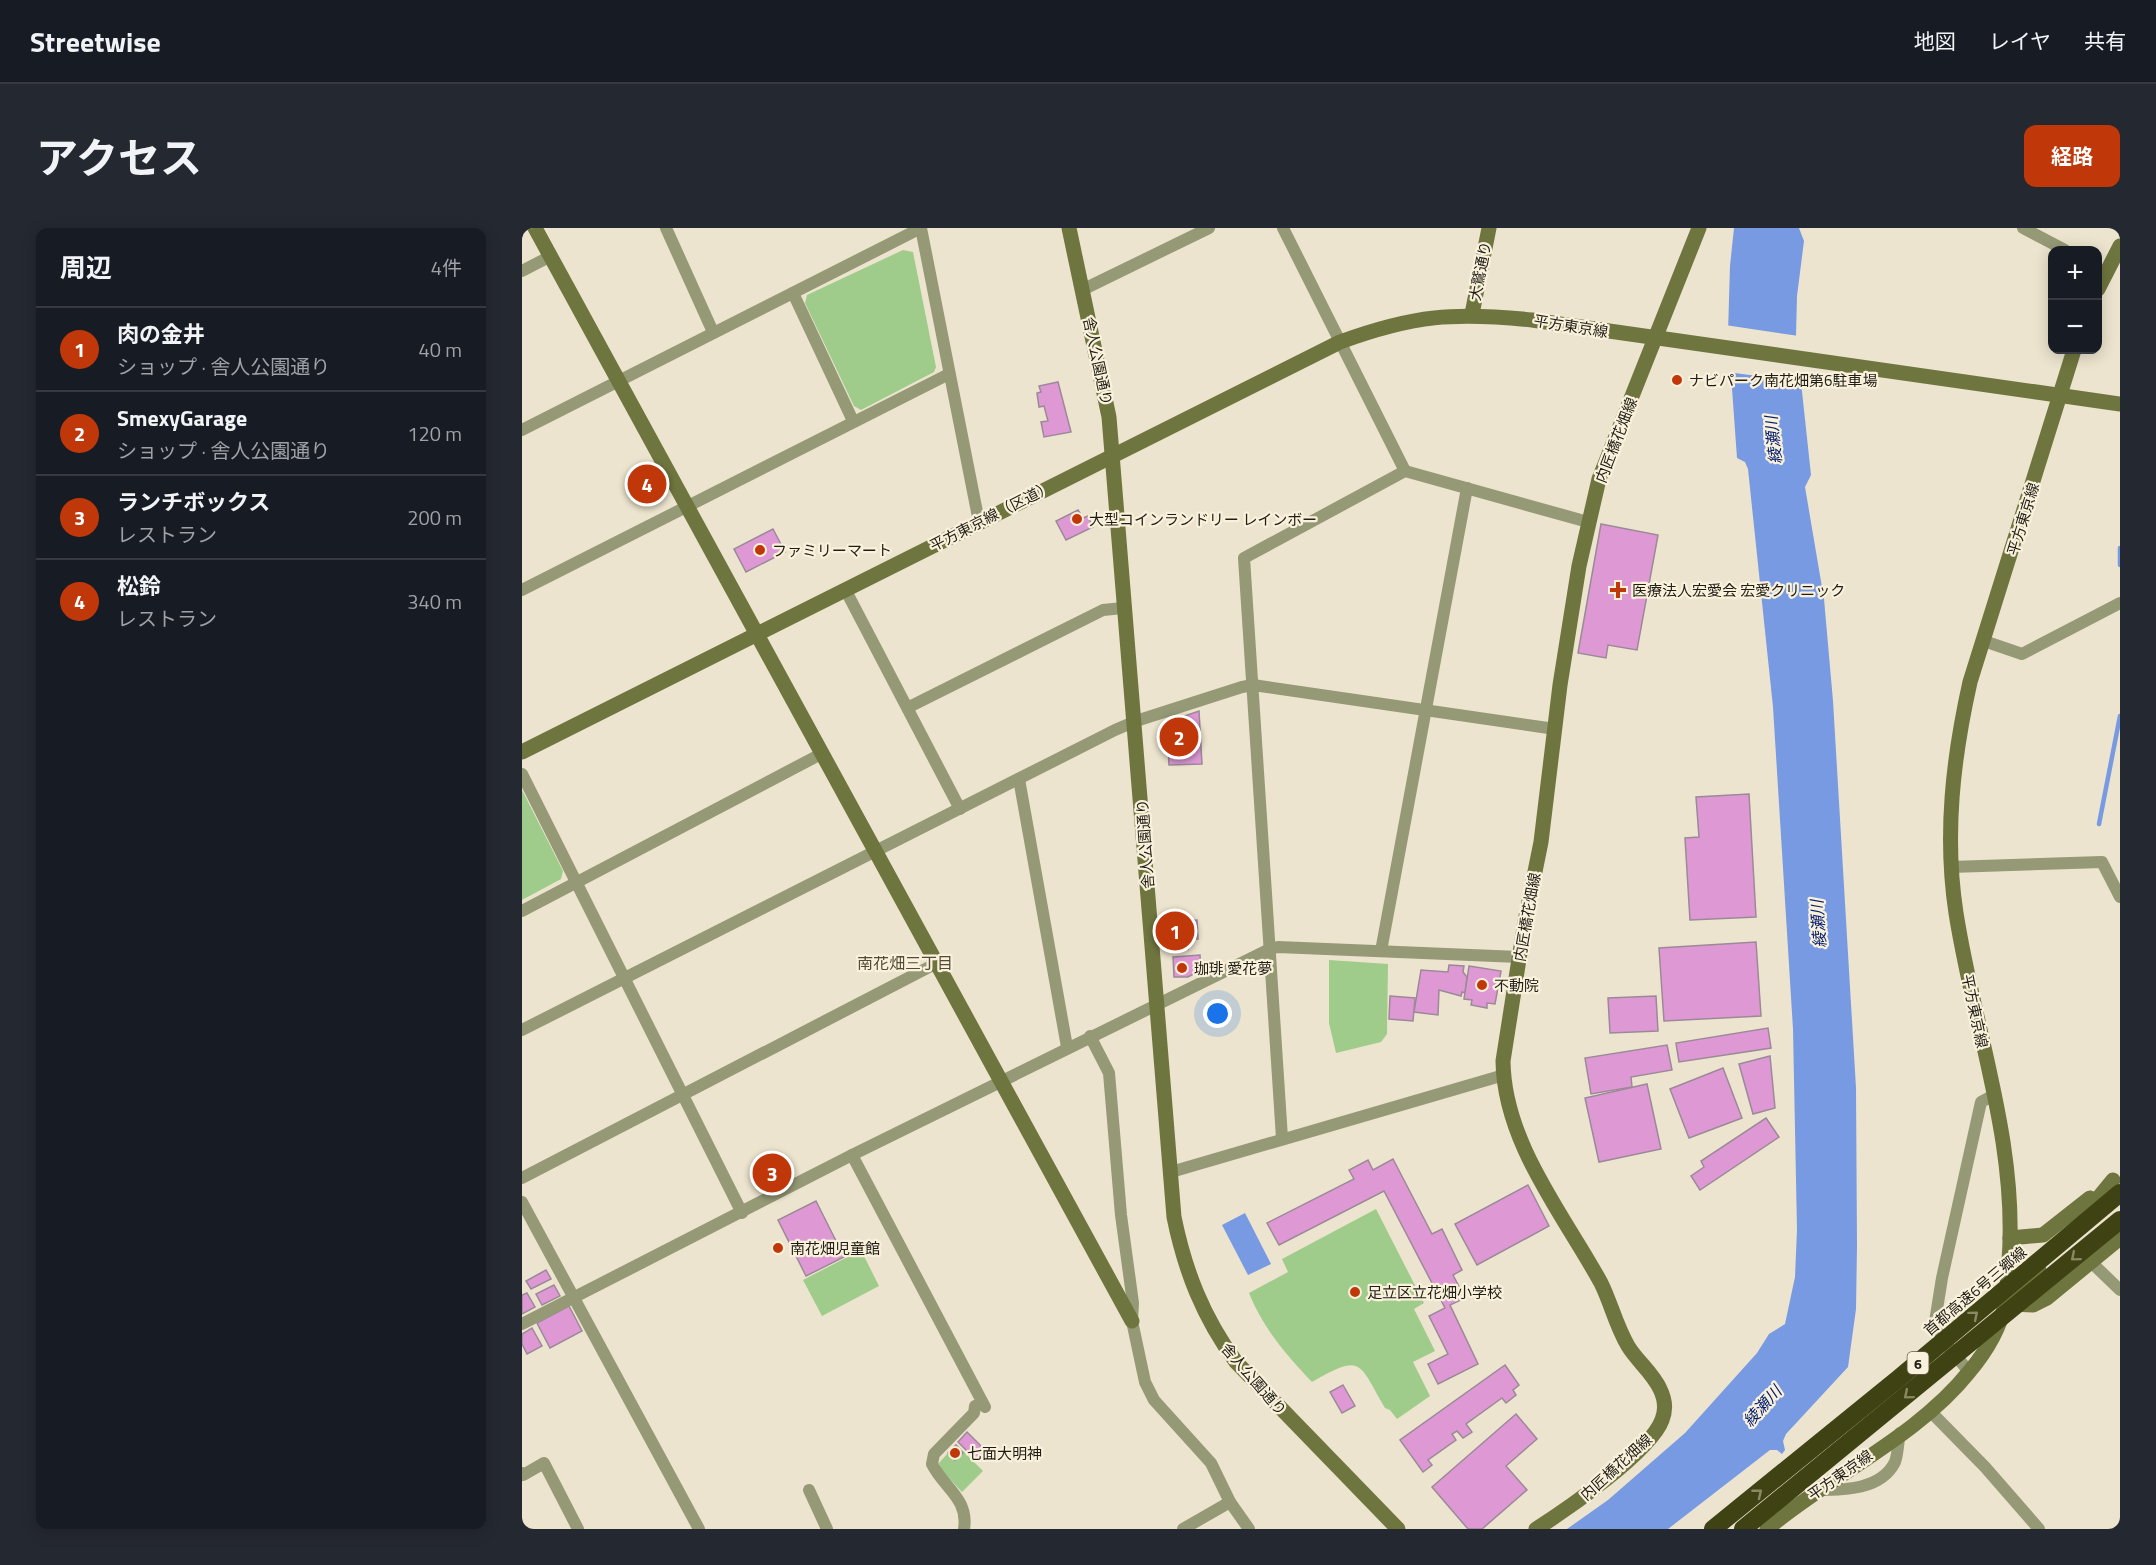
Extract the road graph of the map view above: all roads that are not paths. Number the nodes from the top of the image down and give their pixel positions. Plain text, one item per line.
1 (535, 228) edge
2 (666, 228) edge
3 (921, 228) edge
4 (1069, 228) edge
5 (1209, 228) edge
6 (1283, 228) edge
7 (1489, 228) edge
8 (1698, 228) edge
9 (2023, 228) edge
10 (1195, 232) edge
11 (2057, 246) edge
12 (2120, 246) edge
13 (550, 256) junction
14 (2108, 268) edge
15 (522, 271) edge
16 (1082, 290) junction
17 (793, 293) junction
18 (1472, 314) junction
19 (713, 332) junction
20 (1656, 338) junction
21 (1340, 342) junction
22 (2073, 354) edge
23 (949, 374) junction
24 (618, 381) junction
25 (2061, 397) junction
26 (2120, 404) edge
27 (853, 421) junction
28 (522, 430) edge
29 (1113, 456) junction
30 (1405, 471) junction
31 (1467, 488) junction
32 (687, 506) junction
33 (979, 522) junction
34 (1588, 522) junction
35 (844, 589) junction
36 (522, 590) edge
37 (2120, 603) edge
38 (1123, 608) junction
39 (755, 634) junction
40 (1984, 641) junction
41 (1253, 685) junction
42 (909, 707) junction
43 (1425, 709) junction
44 (1136, 721) junction
45 (1554, 729) junction
46 (522, 752) edge
47 (821, 754) junction
48 (522, 774) edge
49 (1019, 779) junction
50 (960, 809) junction
51 (875, 853) junction
52 (1951, 867) junction
53 (577, 882) junction
54 (2119, 892) edge
55 (522, 910) edge
56 (1270, 949) junction
57 (1381, 951) junction
58 (1519, 957) junction
59 (935, 964) junction
60 (624, 978) junction
61 (1157, 1003) junction
62 (522, 1030) edge
63 (1090, 1036) junction
64 (1067, 1047) junction
65 (1504, 1075) junction
66 (1000, 1082) junction
67 (683, 1094) junction
68 (1994, 1095) junction
69 (1282, 1138) junction
70 (852, 1155) junction
71 (1171, 1172) junction
72 (522, 1178) edge
73 (2118, 1182) edge
74 (522, 1202) edge
75 (742, 1213) junction
76 (2120, 1220) edge
77 (2010, 1238) junction
78 (2120, 1238) edge
79 (2091, 1262) junction
80 (2120, 1290) edge
81 (574, 1296) junction
82 (2005, 1304) junction
83 (1132, 1321) junction
84 (522, 1323) edge
85 (1969, 1372) junction
86 (1930, 1411) junction
87 (1900, 1433) junction
88 (522, 1473) edge
89 (809, 1490) dead end
90 (1818, 1490) junction
91 (1230, 1502) junction
92 (578, 1529) edge
93 (699, 1529) edge
94 (827, 1529) edge
95 (964, 1529) edge
96 (1183, 1529) edge
97 (1249, 1529) edge
98 (1398, 1529) edge
99 (1536, 1529) edge
100 (1713, 1529) edge
101 (1743, 1529) edge
102 (1767, 1529) edge
103 (2039, 1529) edge

1 - 13 main road
2 - 19 street
3 - 17 street
3 - 23 street
4 - 16 main road, 舎人公園通り
5 - 10 street
6 - 21 street
7 - 18 main road, 大鷲通り
8 - 20 main road, 内匠橋花畑線
9 - 11 street
10 - 16 street
12 - 14 main road
13 - 15 street
13 - 24 main road
16 - 29 main road, 舎人公園通り
17 - 19 street
17 - 27 street
18 - 20 main road, 平方東京線
18 - 21 main road, 平方東京線（区道）
19 - 24 street
20 - 25 main road, 平方東京線
20 - 34 main road, 内匠橋花畑線
21 - 29 main road, 平方東京線（区道）
21 - 30 street
22 - 25 main road
23 - 27 street
23 - 33 street
24 - 28 street
24 - 32 main road
25 - 26 main road, 平方東京線
25 - 40 main road, 平方東京線
27 - 32 street
29 - 33 main road, 平方東京線（区道）
29 - 38 main road, 舎人公園通り
30 - 31 street
30 - 41 street
31 - 34 street
31 - 43 street
32 - 36 street
32 - 39 main road
33 - 35 main road, 平方東京線（区道）
34 - 45 main road, 内匠橋花畑線
35 - 39 main road, 平方東京線（区道）
35 - 42 street
37 - 40 street
38 - 42 street
38 - 44 main road, 舎人公園通り
39 - 46 main road, 平方東京線（区道）
39 - 47 main road
40 - 52 main road, 平方東京線
41 - 43 street
41 - 44 street
41 - 56 street
42 - 50 street
43 - 45 street
43 - 57 street
44 - 49 street
44 - 61 main road, 舎人公園通り
45 - 58 main road, 内匠橋花畑線
47 - 51 main road
47 - 53 street
48 - 53 street
49 - 50 street
49 - 64 street
50 - 51 street
51 - 59 main road
51 - 60 street
52 - 54 street
52 - 68 main road, 平方東京線
53 - 55 street
53 - 60 street
56 - 57 street
56 - 61 street
56 - 69 street
57 - 58 street
58 - 65 main road, 内匠橋花畑線
59 - 66 main road
59 - 67 street
60 - 62 street
60 - 67 street
61 - 63 street
61 - 71 main road, 舎人公園通り
63 - 64 street
63 - 83 street
64 - 66 street
65 - 69 street
65 - 99 main road, 内匠橋花畑線
66 - 70 street
66 - 83 main road
67 - 72 street
67 - 75 street
68 - 77 main road, 平方東京線
68 - 85 street
69 - 71 street
70 - 75 street
70 - 95 street
71 - 98 main road, 舎人公園通り
73 - 77 main road
73 - 82 main road
100 -> 73 highway, 首都高速6号三郷線 / 6, bridge
74 - 81 street
75 - 81 street
76 -> 101 highway, 6, bridge
77 - 82 main road, 平方東京線
78 - 79 main road
79 - 80 street
79 - 82 main road
81 - 84 street
81 - 93 street
82 - 85 main road, 平方東京線
83 - 91 street
85 - 86 main road, 平方東京線
86 - 87 main road, 平方東京線
86 - 103 street
87 - 90 main road, 平方東京線
87 - 90 street
88 - 92 street
89 - 94 street
90 - 102 main road, 平方東京線
91 - 96 street
91 - 97 street

